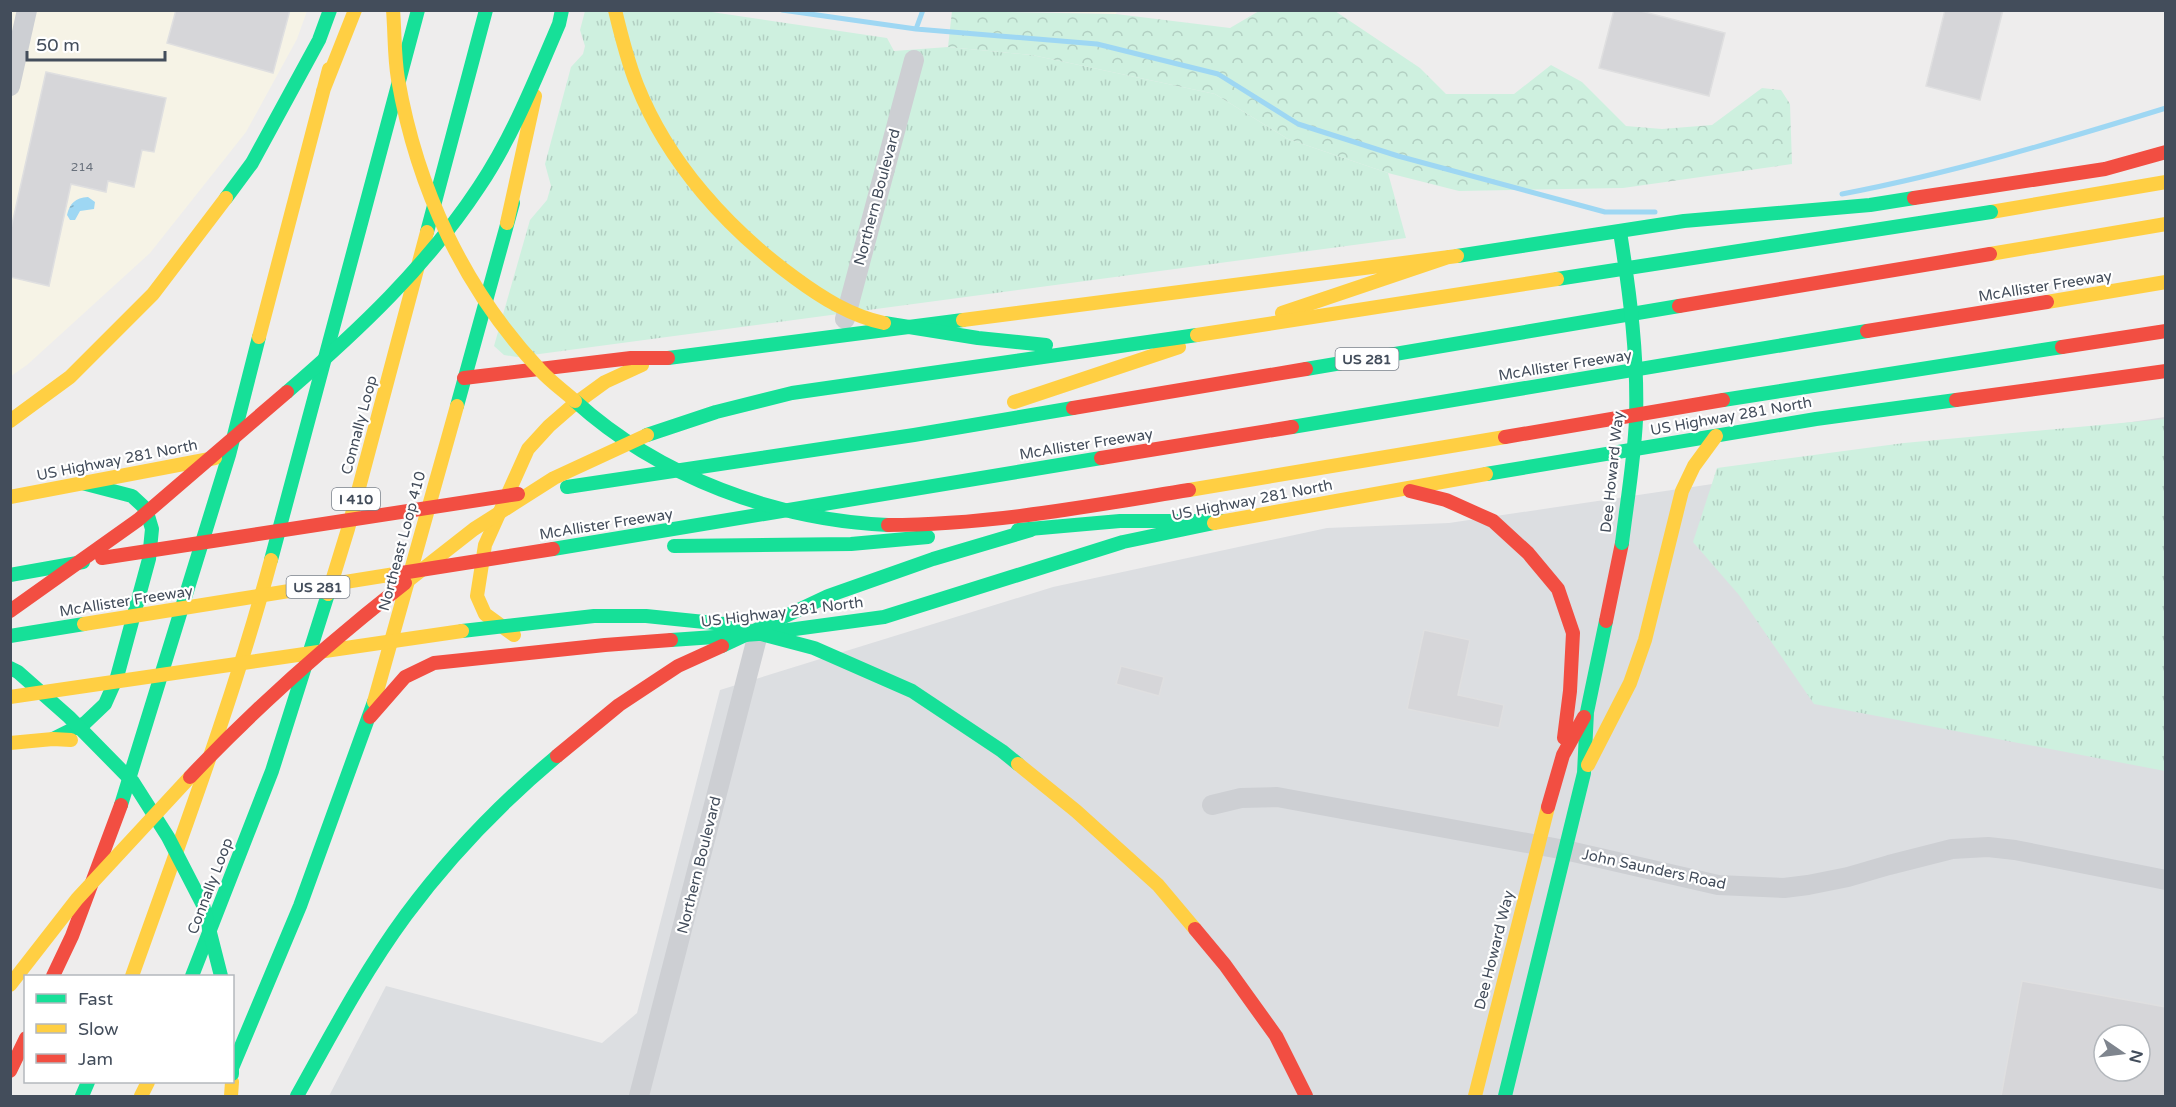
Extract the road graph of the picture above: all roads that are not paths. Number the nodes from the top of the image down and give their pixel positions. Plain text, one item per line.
1 (27, 10) edge
2 (330, 10) edge
3 (345, 10) edge
4 (355, 10) edge
5 (393, 10) edge
6 (417, 10) edge
7 (486, 10) edge
8 (553, 10) edge
9 (564, 10) edge
10 (615, 10) edge
11 (914, 60) dead end
12 (10, 86) edge
13 (323, 91) junction
14 (2166, 152) edge
15 (2166, 166) edge
16 (2105, 169) junction
17 (2166, 182) edge
18 (507, 223) junction
19 (2166, 224) edge
20 (1620, 232) junction
21 (1448, 257) junction
22 (2166, 282) edge
23 (2166, 331) edge
24 (841, 334) junction
25 (1113, 348) junction
26 (660, 359) junction
27 (2166, 371) edge
28 (464, 378) junction
29 (10, 421) edge
30 (914, 435) junction
31 (1716, 436) junction
32 (229, 455) junction
33 (82, 483) junction
34 (1399, 488) junction
35 (10, 497) edge
36 (1127, 501) junction
37 (1223, 522) junction
38 (570, 546) junction
39 (10, 575) edge
40 (10, 611) edge
41 (758, 634) junction
42 (10, 636) edge
43 (605, 645) junction
44 (10, 668) edge
45 (10, 697) edge
46 (1587, 712) junction
47 (370, 717) junction
48 (53, 739) junction
49 (10, 743) edge
50 (1563, 754) junction
51 (1584, 772) junction
52 (128, 785) junction
53 (1212, 805) dead end
54 (1537, 845) junction
55 (1565, 850) junction
56 (2166, 880) edge
57 (54, 975) edge
58 (132, 975) edge
59 (192, 975) edge
60 (221, 975) edge
61 (10, 985) edge
62 (24, 1042) edge
63 (234, 1063) edge
64 (10, 1071) edge
65 (297, 1096) edge
66 (639, 1096) edge
67 (1306, 1096) edge
68 (1475, 1096) edge
69 (1505, 1096) edge

1 - 12 street
2 - 29 main road
3 - 13 main road
4 - 13 main road
5 - 36 main road, bridge
6 - 58 main road
7 - 59 main road, Connally Loop / I 410
8 - 18 main road
9 - 18 main road, Northeast Loop 410
9 - 40 main road, bridge
10 - 25 main road, bridge
11 - 24 street, Northern Boulevard
13 - 32 main road
14 - 16 main road
15 - 16 main road
16 - 20 main road
17 - 25 main road, bridge
18 - 28 main road, Northeast Loop 410
19 - 30 main road, US 281
20 - 21 main road
20 - 46 main road, Dee Howard Way, bridge
21 - 24 main road
21 - 30 main road
22 - 38 main road, McAllister Freeway / US 281
23 - 36 main road, bridge
24 - 26 main road
25 - 61 main road, bridge
26 - 28 main road
26 - 43 main road
27 - 31 main road, US Highway 281 North
28 - 47 main road, Northeast Loop 410
30 - 39 main road, US 281, bridge
31 - 34 main road, US Highway 281 North
31 - 51 main road
32 - 33 main road, US Highway 281 North
32 - 52 main road
33 - 35 main road, US Highway 281 North
33 - 48 main road
34 - 37 main road, US Highway 281 North
34 - 50 main road
36 - 65 main road, bridge
37 - 38 main road
37 - 41 main road, US Highway 281 North
38 - 42 main road, McAllister Freeway / US 281, bridge
41 - 43 main road, US Highway 281 North
41 - 66 street, Northern Boulevard
43 - 47 main road, US Highway 281 North
44 - 60 main road, bridge
45 - 67 main road, bridge
46 - 50 main road, Dee Howard Way
46 - 51 main road, Dee Howard Way
47 - 63 main road, Northeast Loop 410
48 - 49 main road
48 - 52 main road
50 - 54 main road, Dee Howard Way
51 - 55 main road, Dee Howard Way
52 - 57 main road
53 - 54 street, John Saunders Road
54 - 55 street, John Saunders Road
54 - 68 main road, Dee Howard Way
55 - 56 street, John Saunders Road
55 - 69 main road, Dee Howard Way
62 - 64 main road

